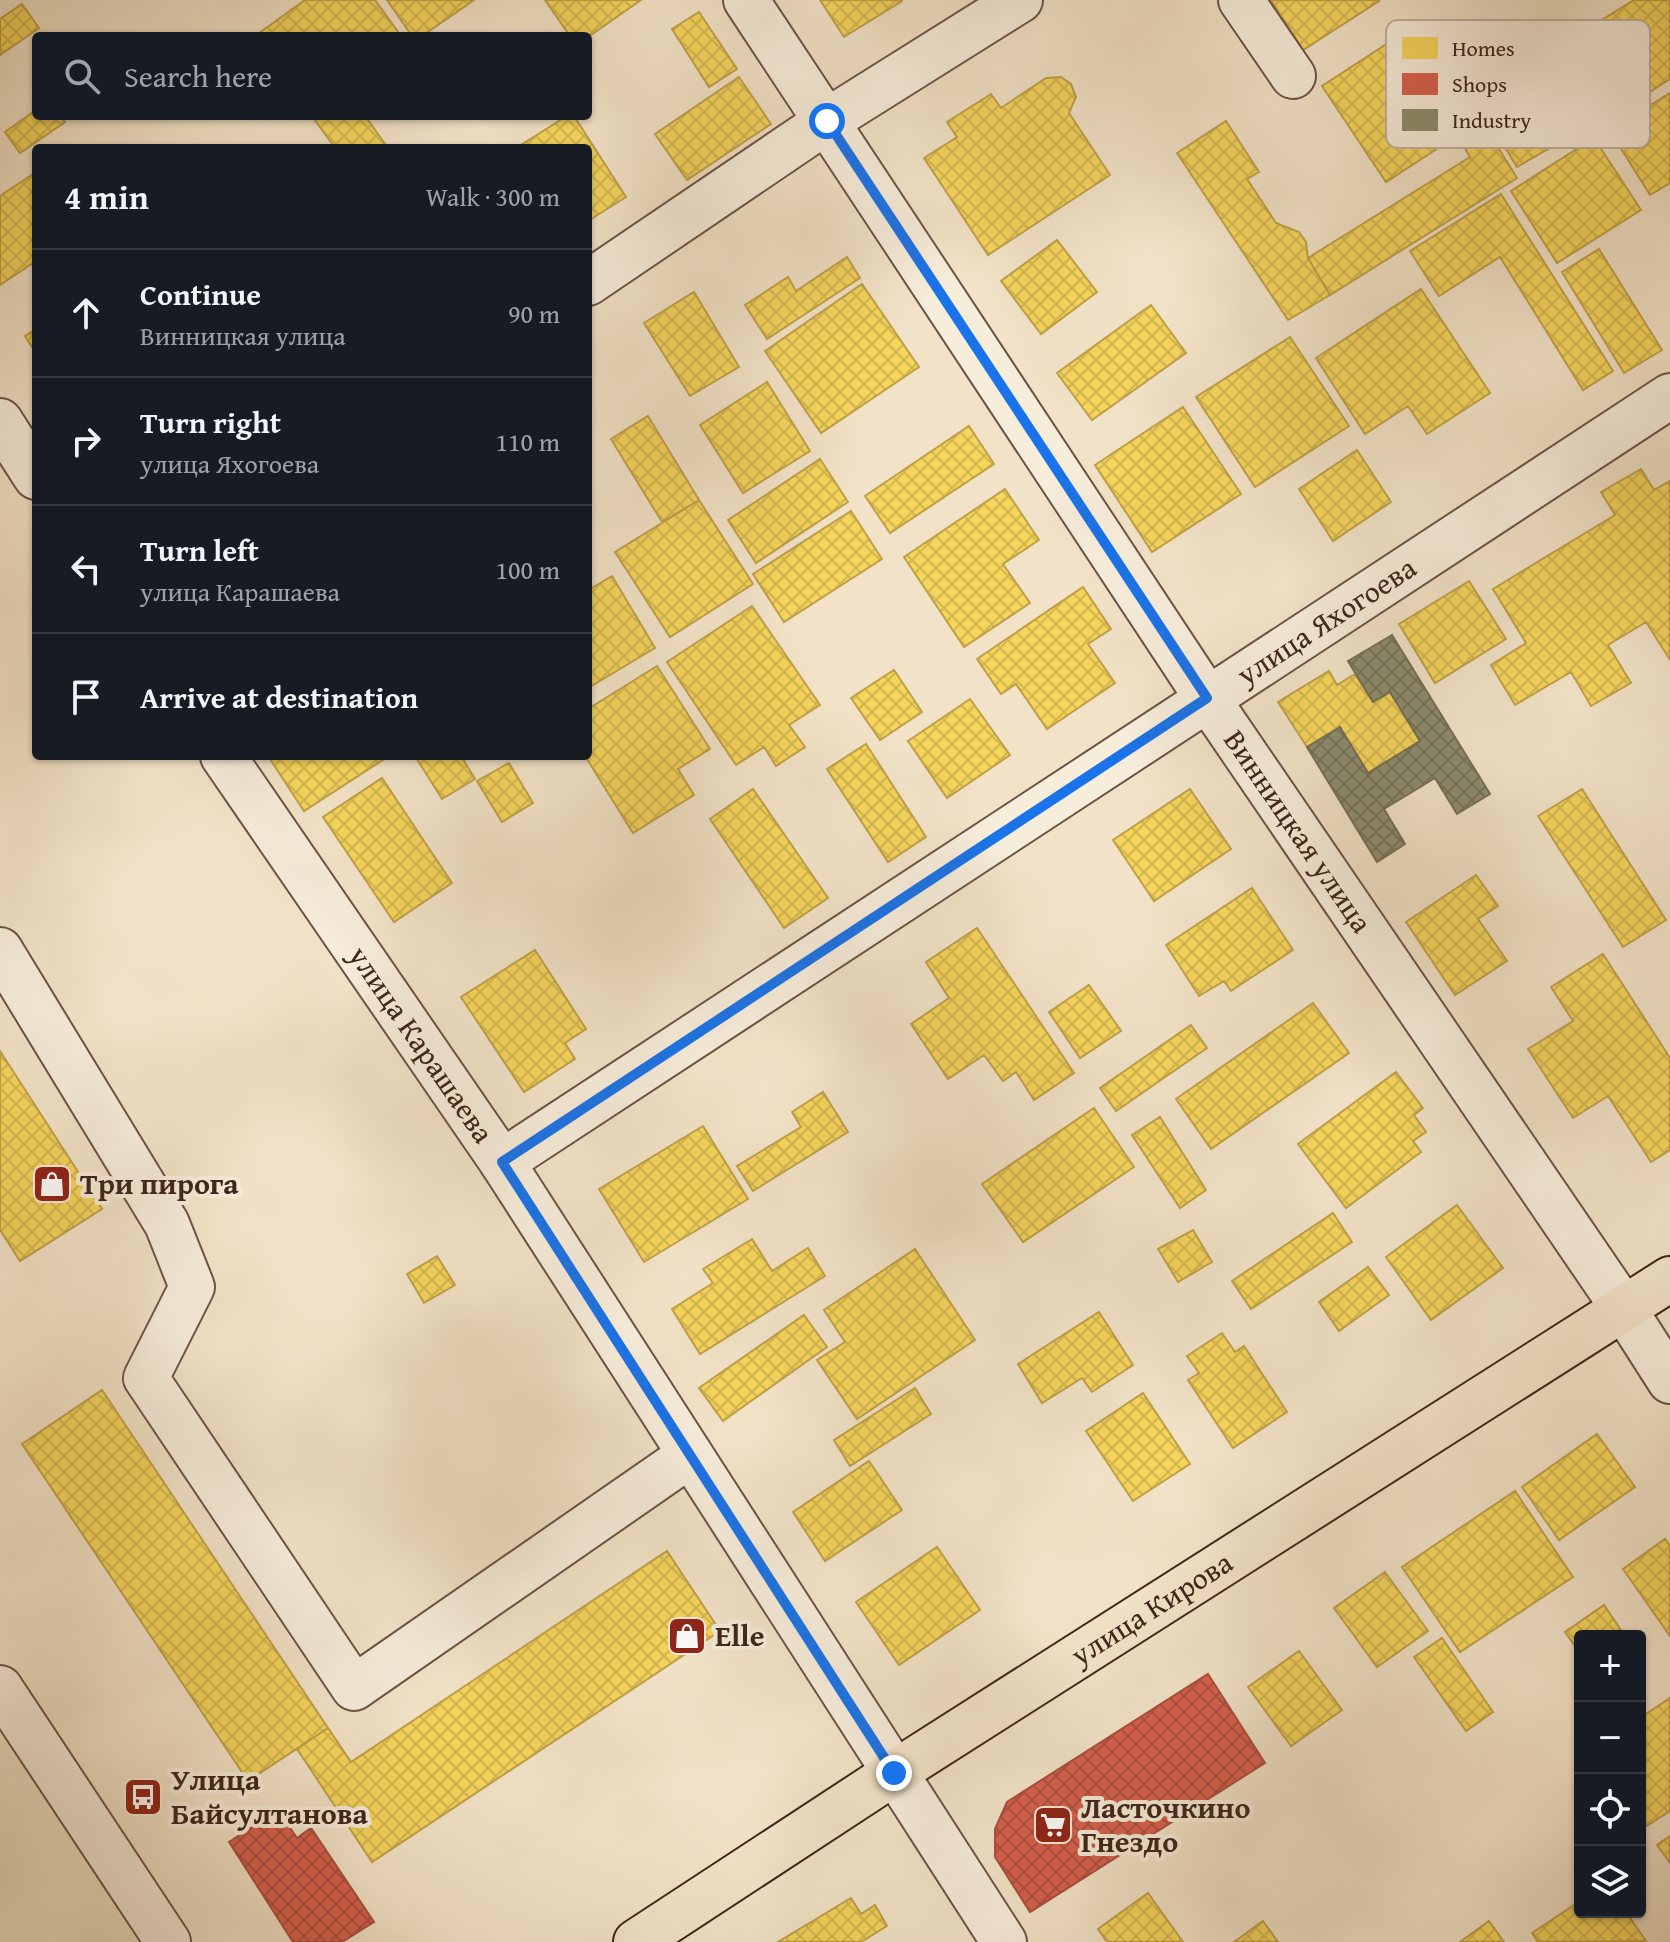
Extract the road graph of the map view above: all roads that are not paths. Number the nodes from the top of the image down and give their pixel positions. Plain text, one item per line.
1 (746, 0) edge
2 (1020, 0) edge
3 (1241, 0) edge
4 (1293, 76) dead end
5 (827, 121) junction
6 (592, 280) edge
7 (1670, 396) edge
8 (0, 421) edge
9 (32, 471) edge
10 (1207, 698) junction
11 (226, 760) edge
12 (0, 950) edge
13 (502, 1162) junction
14 (1670, 1279) edge
15 (1624, 1309) junction
16 (1670, 1381) edge
17 (690, 1455) junction
18 (0, 1688) edge
19 (12, 1735) edge
20 (894, 1773) junction
21 (168, 1942) edge
22 (636, 1942) edge
23 (1004, 1942) edge

1 - 5 street, Винницкая улица
2 - 5 street
3 - 4 street
5 - 6 street
5 - 10 street, Винницкая улица
7 - 10 street, улица Яхогоева
8 - 9 street
10 - 13 street, улица Яхогоева
10 - 15 street, Винницкая улица
11 - 13 street, улица Карашаева
12 - 17 street
13 - 17 street, улица Карашаева
14 - 15 main road, улица Кирова
15 - 16 street, Винницкая улица
15 - 20 main road, улица Кирова
17 - 20 street, улица Карашаева
18 - 19 street
19 - 21 street
20 - 22 main road, улица Кирова
20 - 23 street, улица Карашаева

